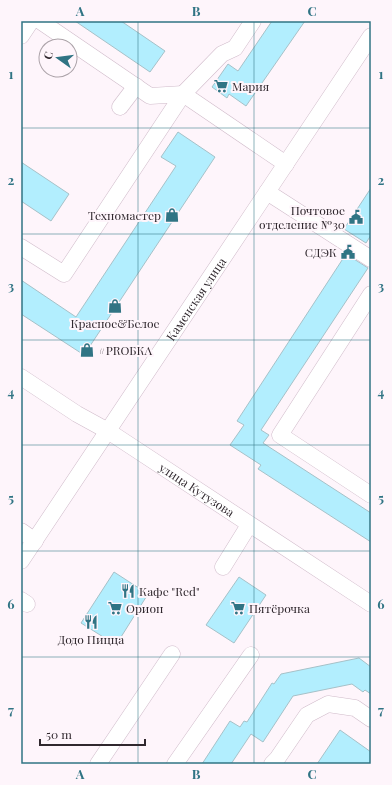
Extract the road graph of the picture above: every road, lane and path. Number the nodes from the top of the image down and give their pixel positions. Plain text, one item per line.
1 (31, 21) edge
2 (40, 21) edge
3 (253, 21) edge
4 (21, 36) edge
5 (371, 36) edge
6 (58, 38) edge
7 (78, 52) edge
8 (136, 86) junction
9 (183, 94) junction
10 (120, 107) dead end
11 (286, 164) junction
12 (268, 192) junction
13 (21, 247) edge
14 (371, 259) edge
15 (371, 294) edge
16 (21, 377) edge
17 (108, 431) junction
18 (371, 495) edge
19 (249, 525) junction
20 (21, 531) edge
21 (35, 541) junction
22 (21, 562) edge
23 (223, 567) dead end
24 (371, 604) edge
25 (172, 654) dead end
26 (251, 654) dead end
27 (371, 719) edge
28 (180, 762) edge
29 (98, 764) edge
30 (272, 764) edge

1 - 4 street
2 - 6 street
3 - 9 street
5 - 11 street, Каменская улица
7 - 8 street
8 - 9 street
8 - 10 street
9 - 11 street
9 - 13 street
11 - 12 street, Каменская улица
12 - 14 street
12 - 17 street, Каменская улица
15 - 18 street
16 - 17 street, улица Кутузова
17 - 19 street, улица Кутузова
17 - 21 street, Каменская улица
19 - 23 street
19 - 24 street, улица Кутузова
20 - 21 street
21 - 22 street, Каменская улица
25 - 29 street
26 - 28 street
27 - 30 street

